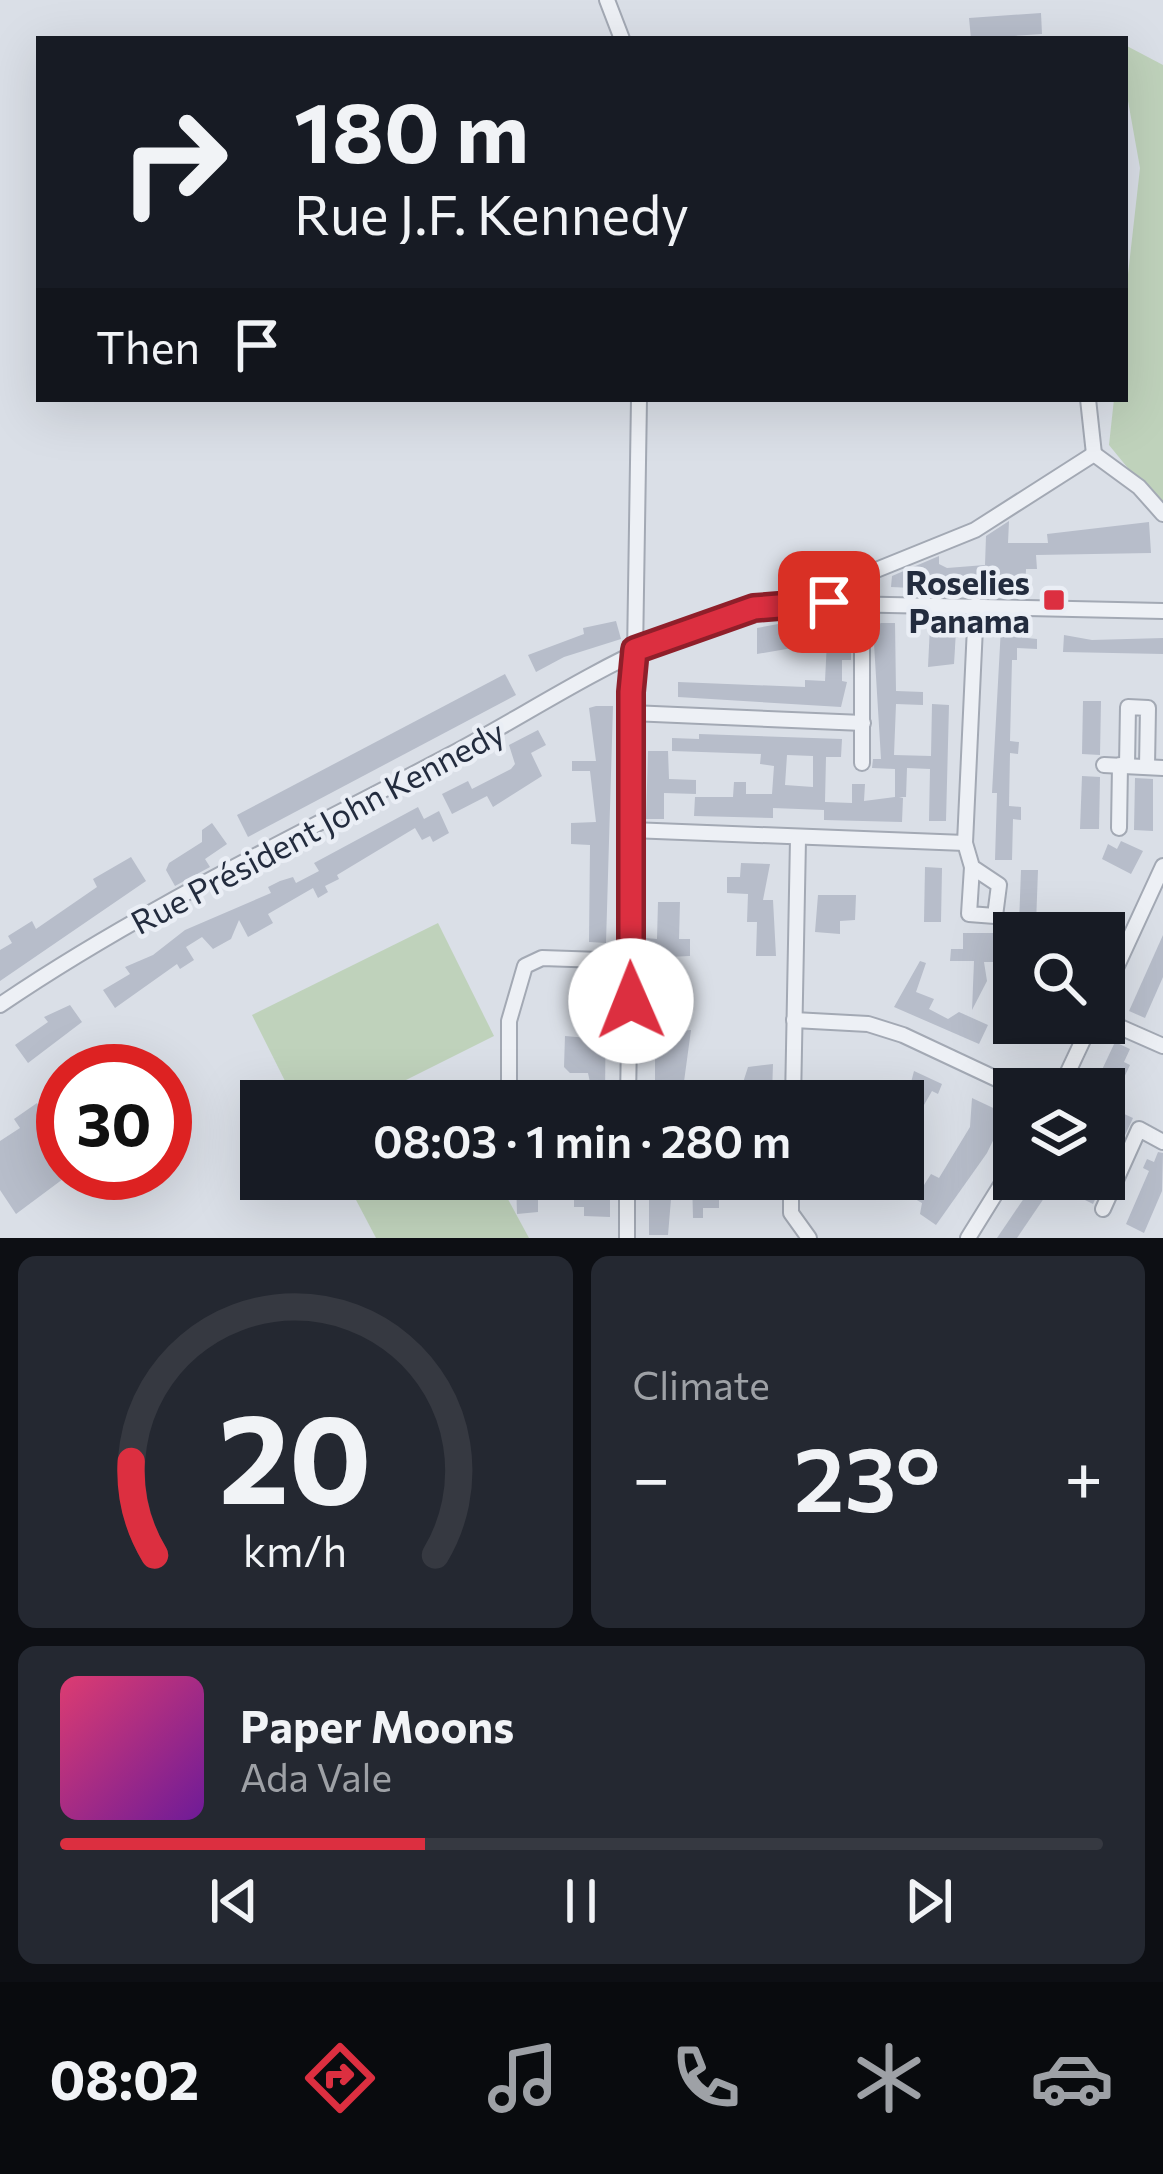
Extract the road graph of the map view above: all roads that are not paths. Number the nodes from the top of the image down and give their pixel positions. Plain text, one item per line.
1 (608, 0) edge
2 (621, 36) edge
3 (639, 402) edge
4 (1088, 402) edge
5 (1094, 454) junction
6 (1163, 514) edge
7 (796, 603) junction
8 (976, 605) junction
9 (1163, 611) edge
10 (862, 622) dead end
11 (635, 650) junction
12 (631, 713) junction
13 (863, 723) junction
14 (862, 763) dead end
15 (1117, 765) junction
16 (1155, 767) edge
17 (1119, 828) dead end
18 (631, 830) junction
19 (798, 839) junction
20 (965, 843) junction
21 (1163, 866) edge
22 (972, 867) dead end
23 (1125, 948) edge
24 (630, 961) junction
25 (0, 1005) edge
26 (794, 1020) junction
27 (1125, 1029) edge
28 (1163, 1046) edge
29 (993, 1077) edge
30 (509, 1080) edge
31 (628, 1080) edge
32 (793, 1080) edge
33 (1163, 1142) edge
34 (993, 1198) edge
35 (628, 1200) edge
36 (791, 1200) edge
37 (1103, 1209) dead end
38 (628, 1238) edge
39 (809, 1238) edge
40 (968, 1238) edge

1 - 2 street
3 - 11 street
4 - 5 street
5 - 6 street
5 - 7 street
7 - 8 street
7 - 11 street, Rue Président John Kennedy
8 - 9 street
8 - 20 street
10 - 13 street
11 - 12 street
11 - 25 street, Rue Président John Kennedy
12 - 13 street
12 - 18 street
13 - 14 street
15 - 16 street
15 - 16 street
15 - 17 street
18 - 19 street
18 - 24 street
19 - 20 street
19 - 26 street
20 - 22 street
21 - 23 street
24 - 30 street
24 - 31 street
26 - 29 street
26 - 32 street
27 - 28 street
33 - 37 street
34 - 40 street
35 - 38 street
36 - 39 street

